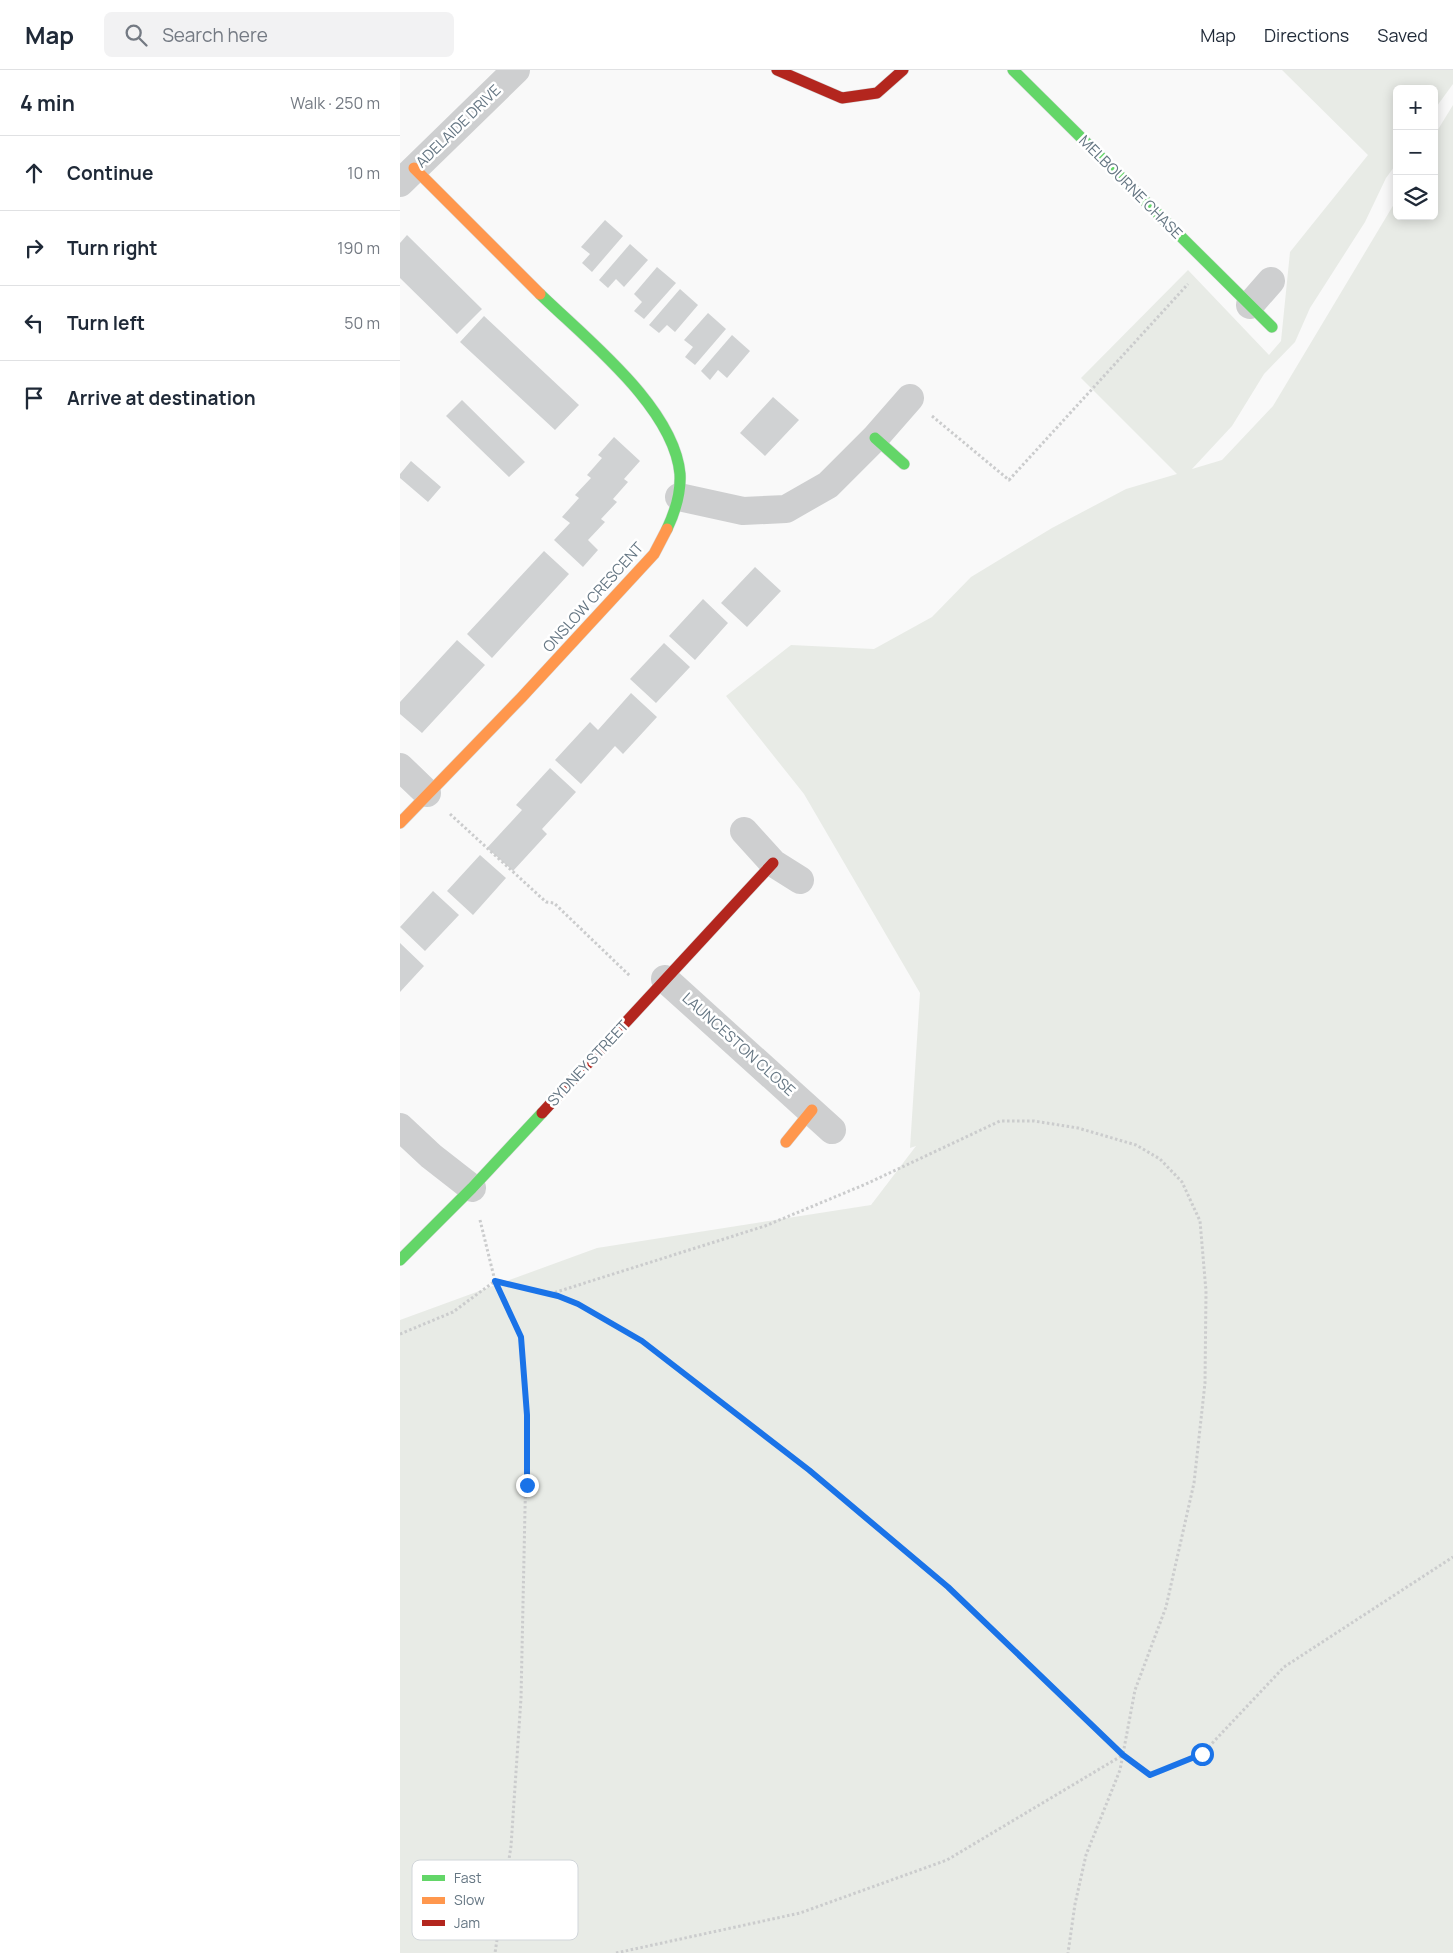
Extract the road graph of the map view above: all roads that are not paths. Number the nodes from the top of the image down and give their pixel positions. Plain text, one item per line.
1 (516, 70) edge
2 (777, 70) edge
3 (903, 70) edge
4 (1012, 70) edge
5 (407, 176) edge
6 (1271, 282) dead end
7 (1250, 305) junction
8 (1272, 328) dead end
9 (910, 398) road end
10 (875, 438) junction
11 (904, 464) dead end
12 (679, 497) junction
13 (400, 768) edge
14 (427, 793) junction
15 (400, 823) edge
16 (744, 831) dead end
17 (773, 863) junction
18 (800, 880) dead end
19 (658, 987) junction
20 (812, 1110) junction
21 (400, 1127) edge
22 (832, 1130) dead end
23 (786, 1142) dead end
24 (472, 1188) junction
25 (400, 1260) edge

1 - 5 street, ADELAIDE DRIVE
2 - 3 street
4 - 7 street, MELBOURNE CHASE
5 - 12 street, ONSLOW CRESCENT
6 - 7 street
7 - 8 street, MELBOURNE CHASE
9 - 10 street
10 - 11 street
10 - 12 street
12 - 14 street, ONSLOW CRESCENT
13 - 14 street
14 - 15 street, ONSLOW CRESCENT
16 - 17 street
17 - 18 street
17 - 19 street, SYDNEY STREET
19 - 20 street, LAUNCESTON CLOSE
19 - 24 street, SYDNEY STREET
20 - 22 street, LAUNCESTON CLOSE
20 - 23 street
21 - 24 street
24 - 25 street, SYDNEY STREET

